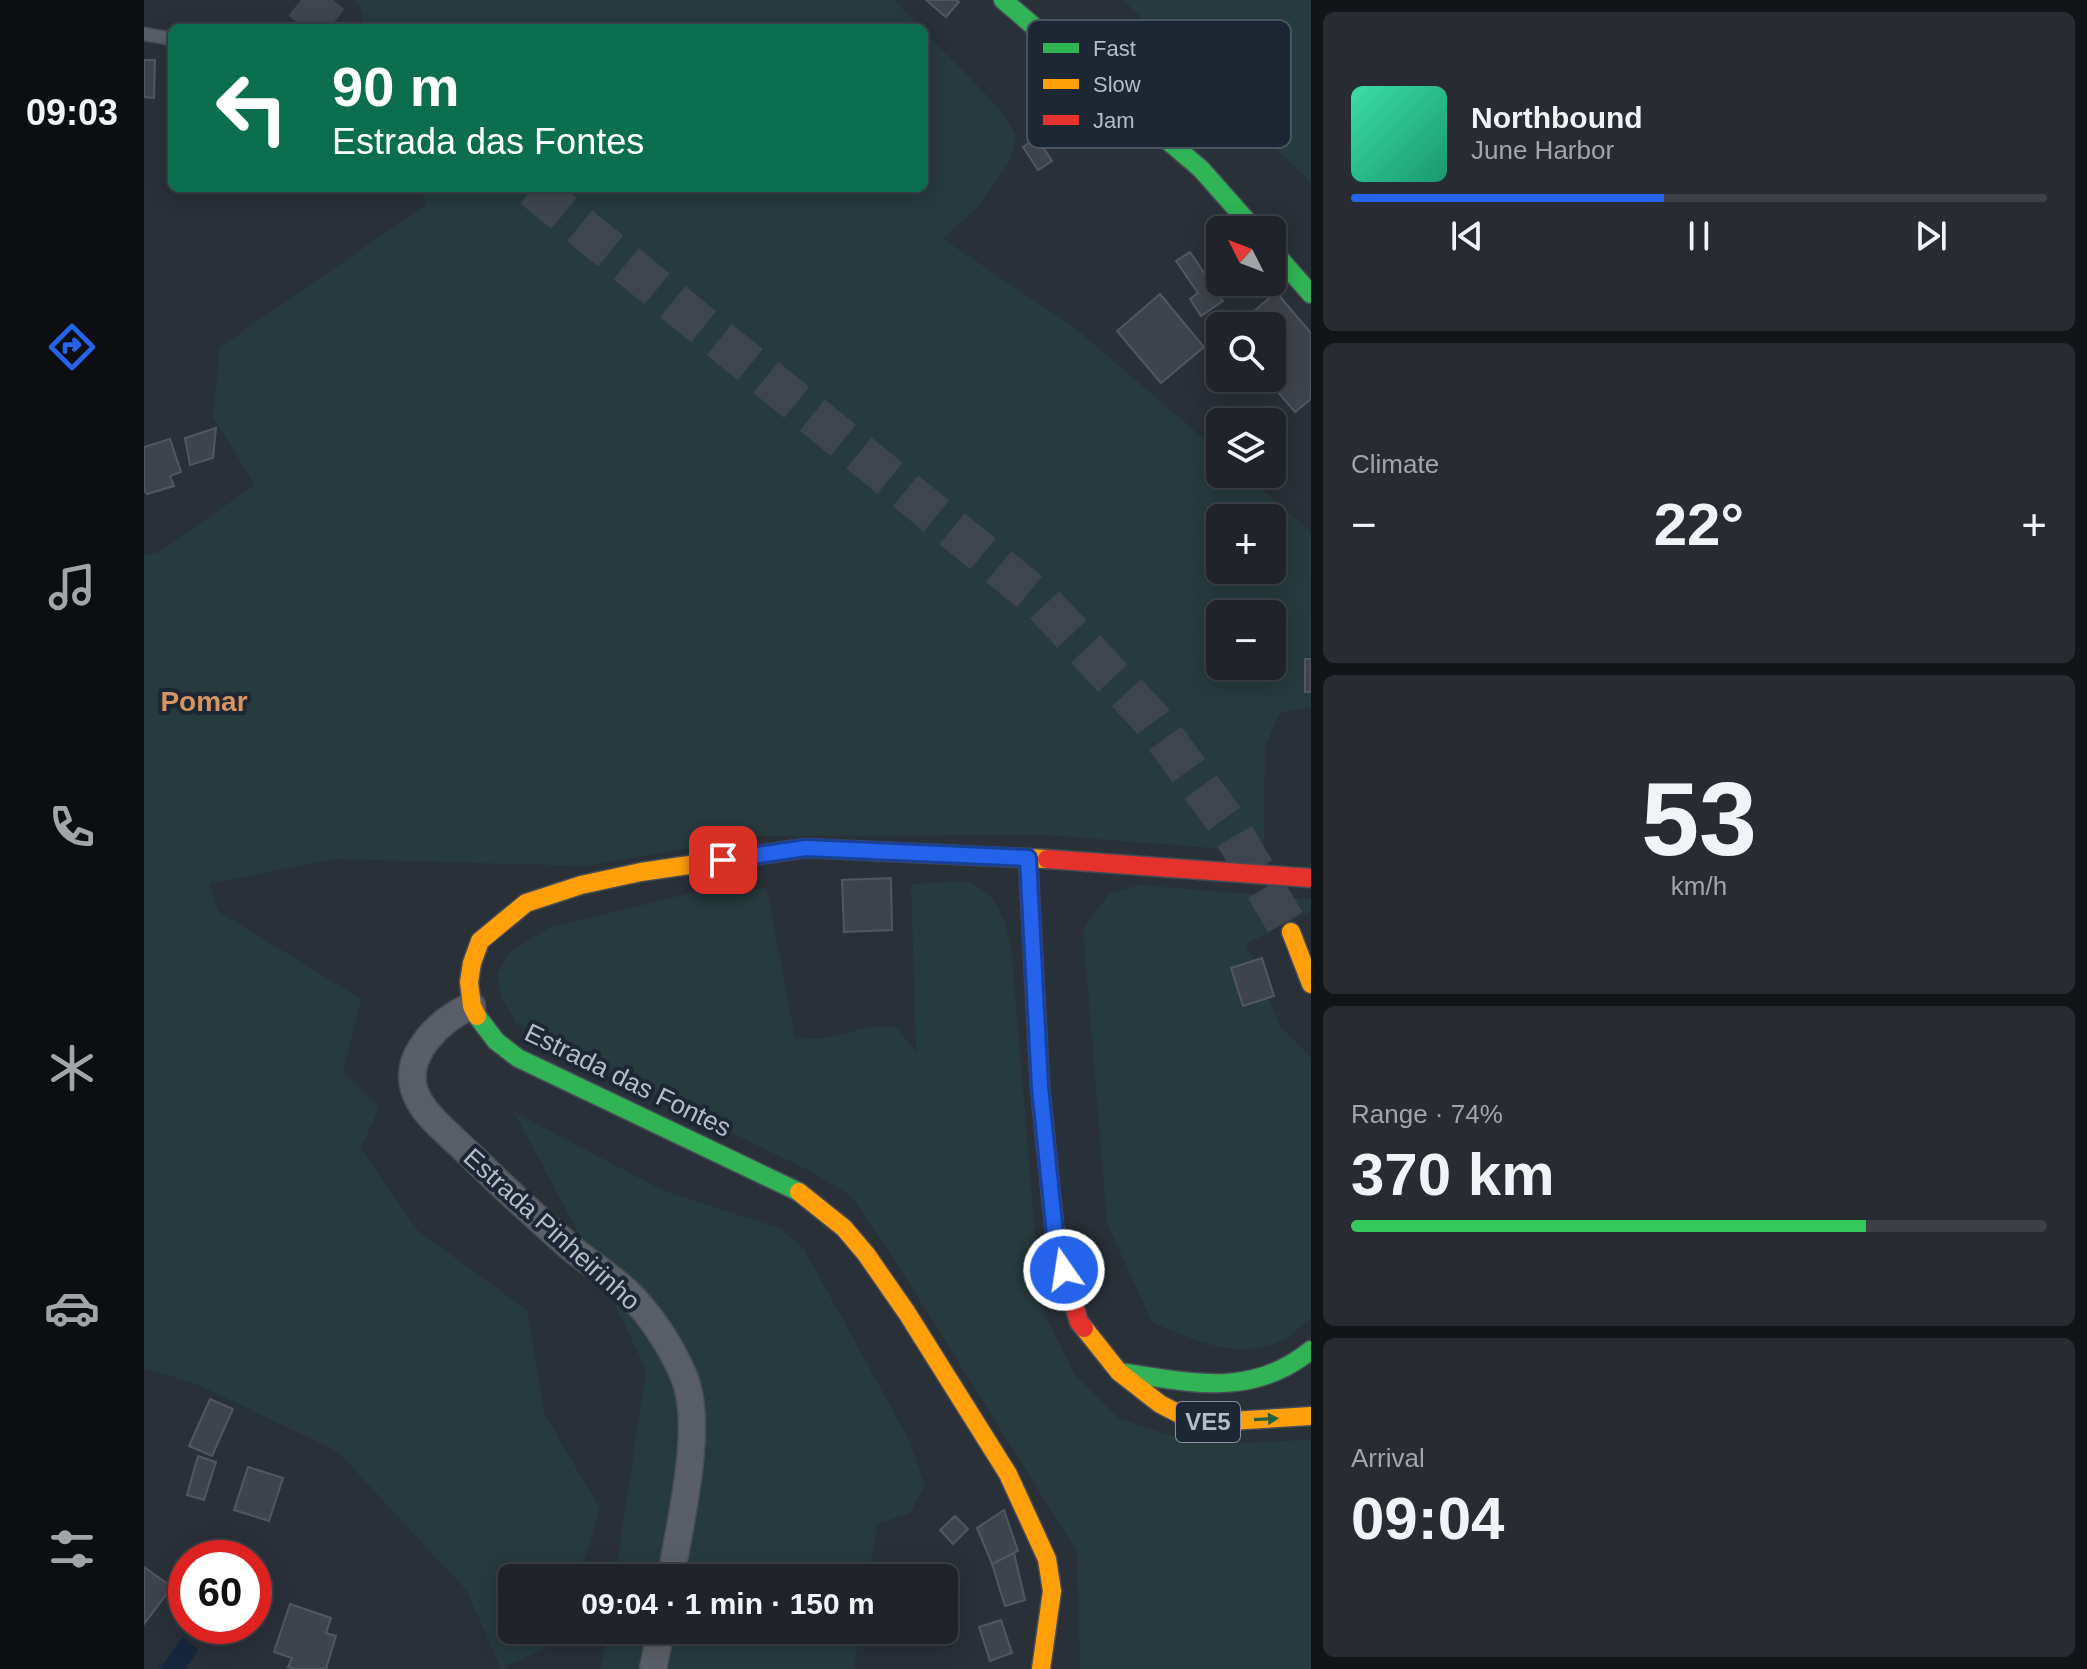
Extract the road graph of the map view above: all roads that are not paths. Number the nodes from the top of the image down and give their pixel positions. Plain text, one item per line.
1 (1003, 0) edge
2 (1027, 22) edge
3 (144, 34) edge
4 (168, 38) edge
5 (1176, 148) edge
6 (1243, 216) edge
7 (1286, 266) edge
8 (1311, 294) edge
9 (1028, 858) junction
10 (1311, 878) edge
11 (1291, 932) tunnel mouth
12 (1309, 970) edge
13 (1311, 984) edge
14 (1311, 997) edge
15 (472, 1006) junction
16 (1311, 1350) edge
17 (1119, 1372) junction
18 (1311, 1416) edge
19 (673, 1564) edge
20 (658, 1644) edge
21 (653, 1669) edge
22 (1041, 1669) edge

1 - 2 street
3 - 4 lane
5 - 6 street
7 - 8 street
9 - 10 street
9 - 15 street
9 - 17 street, VE5
11 - 12 street
12 - 13 street
12 - 14 street
15 - 19 street, Estrada Pinheirinho
15 - 22 street, Estrada das Fontes
16 - 17 street, VE5
17 -> 18 street, VE5
20 - 21 street

